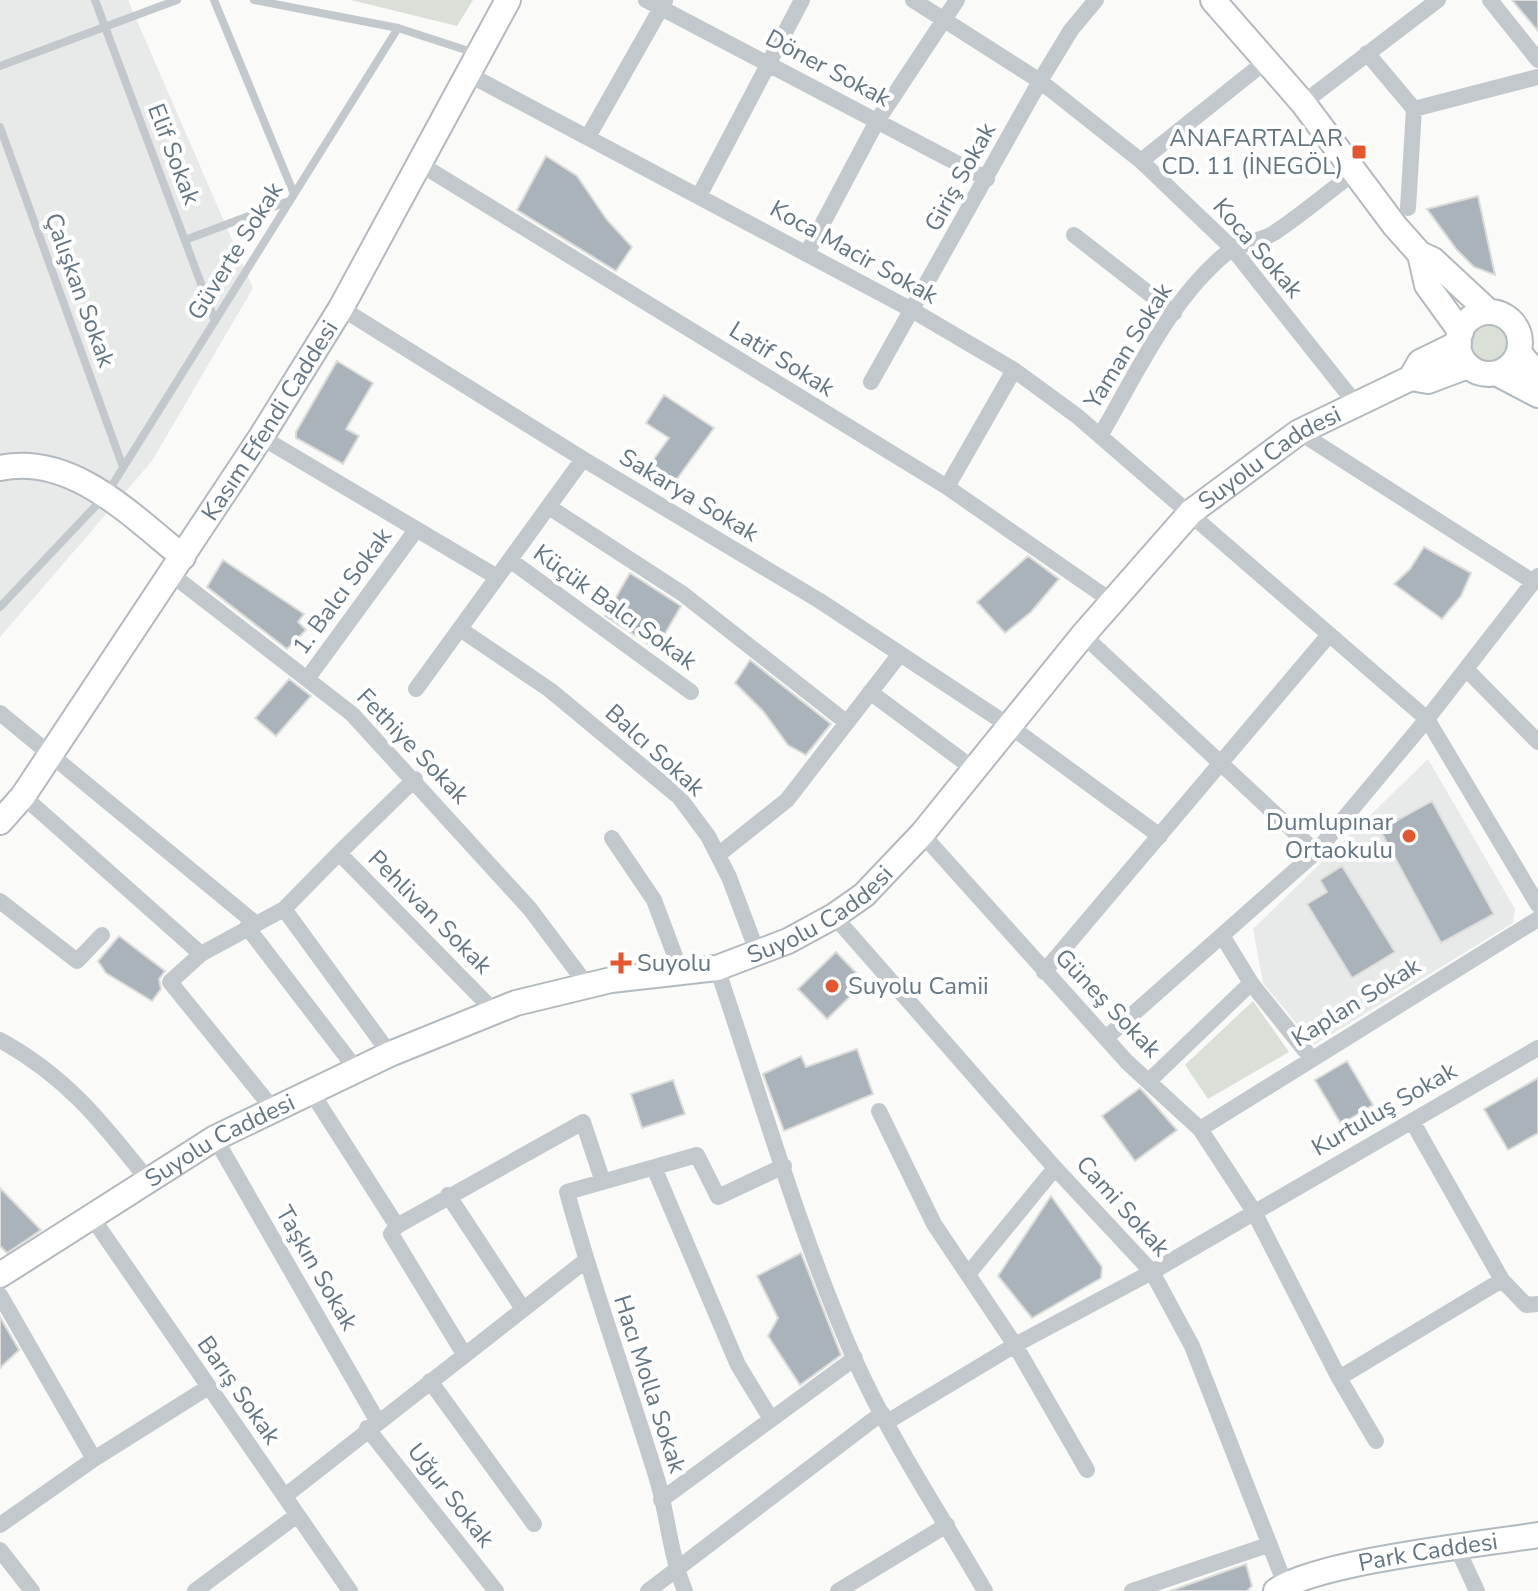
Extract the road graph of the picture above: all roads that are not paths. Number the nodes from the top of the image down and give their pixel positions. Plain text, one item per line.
1 (95, 0) edge
2 (177, 0) edge
3 (214, 0) edge
4 (254, 0) edge
5 (508, 0) edge
6 (802, 0) edge
7 (913, 0) edge
8 (957, 0) edge
9 (1096, 0) edge
10 (1213, 0) edge
11 (1438, 0) edge
12 (1490, 0) edge
13 (657, 3) edge
14 (943, 20) junction
15 (105, 27) junction
16 (398, 28) junction
17 (1535, 51) edge
18 (1367, 53) junction
19 (1266, 61) junction
20 (473, 64) junction
21 (768, 64) junction
22 (0, 66) edge
23 (1538, 77) edge
24 (1040, 81) junction
25 (1303, 103) junction
26 (1414, 109) junction
27 (877, 121) junction
28 (0, 127) edge
29 (589, 135) junction
30 (1141, 161) junction
31 (420, 164) junction
32 (1352, 174) junction
33 (987, 179) junction
34 (699, 196) junction
35 (292, 198) junction
36 (1408, 208) dead end
37 (1074, 235) dead end
38 (185, 240) junction
39 (1232, 248) junction
40 (807, 253) junction
41 (1420, 254) junction
42 (341, 308) junction
43 (912, 310) junction
44 (1489, 312) junction
45 (1174, 313) junction
46 (215, 321) junction
47 (1525, 336) edge
48 (1460, 337) junction
49 (1468, 366) junction
50 (1014, 370) junction
51 (1498, 374) junction
52 (1538, 375) edge
53 (1411, 378) junction
54 (871, 382) dead end
55 (1538, 395) edge
56 (1356, 404) junction
57 (1299, 432) junction
58 (1100, 436) junction
59 (261, 437) junction
60 (583, 459) junction
61 (123, 467) junction
62 (0, 468) edge
63 (947, 487) junction
64 (106, 495) junction
65 (549, 507) junction
66 (1191, 512) junction
67 (416, 530) junction
68 (510, 560) junction
69 (177, 566) junction
70 (497, 577) junction
71 (1535, 578) edge
72 (1113, 602) junction
73 (0, 607) edge
74 (460, 629) junction
75 (1083, 635) junction
76 (1328, 636) junction
77 (900, 654) junction
78 (1466, 669) junction
79 (307, 679) junction
80 (416, 689) dead end
81 (691, 692) dead end
82 (870, 692) junction
83 (0, 713) edge
84 (1427, 719) junction
85 (846, 722) junction
86 (1011, 727) junction
87 (1538, 742) edge
88 (50, 754) junction
89 (1224, 763) junction
90 (975, 770) junction
91 (415, 779) junction
92 (23, 796) junction
93 (0, 822) edge
94 (922, 834) junction
95 (1160, 836) junction
96 (612, 838) dead end
97 (1316, 852) junction
98 (339, 853) junction
99 (718, 855) junction
100 (0, 901) edge
101 (1538, 905) edge
102 (284, 909) junction
103 (834, 916) junction
104 (1538, 919) edge
105 (251, 925) junction
106 (102, 935) dead end
107 (1223, 937) junction
108 (201, 954) junction
109 (758, 954) junction
110 (717, 968) junction
111 (681, 972) junction
112 (1044, 972) junction
113 (1251, 983) junction
114 (587, 985) junction
115 (494, 1011) junction
116 (1107, 1037) junction
117 (0, 1040) edge
118 (1538, 1048) edge
119 (390, 1054) junction
120 (1311, 1058) junction
121 (356, 1069) junction
122 (1150, 1080) junction
123 (310, 1090) junction
124 (273, 1109) junction
125 (879, 1111) dead end
126 (1412, 1121) junction
127 (1200, 1129) junction
128 (215, 1138) junction
129 (784, 1166) junction
130 (1055, 1168) junction
131 (655, 1170) junction
132 (148, 1180) junction
133 (603, 1182) junction
134 (448, 1195) junction
135 (1253, 1210) junction
136 (91, 1216) junction
137 (397, 1226) junction
138 (585, 1261) junction
139 (1152, 1272) junction
140 (969, 1273) junction
141 (0, 1275) edge
142 (1502, 1280) junction
143 (0, 1295) edge
144 (1538, 1304) edge
145 (523, 1309) junction
146 (1015, 1345) junction
147 (464, 1354) junction
148 (855, 1358) junction
149 (1339, 1378) junction
150 (430, 1381) junction
151 (207, 1388) junction
152 (885, 1418) junction
153 (771, 1419) junction
154 (373, 1425) junction
155 (1376, 1441) dead end
156 (94, 1459) junction
157 (1087, 1470) dead end
158 (285, 1496) junction
159 (661, 1500) junction
160 (296, 1516) junction
161 (534, 1524) dead end
162 (0, 1525) edge
163 (947, 1525) junction
164 (1538, 1535) edge
165 (1268, 1545) junction
166 (1457, 1548) junction
167 (0, 1550) edge
168 (676, 1569) junction
169 (1280, 1588) edge
170 (979, 1589) edge
171 (32, 1591) edge
172 (195, 1591) edge
173 (350, 1591) edge
174 (496, 1591) edge
175 (648, 1591) edge
176 (685, 1591) edge
177 (838, 1591) edge
178 (1132, 1591) edge
179 (1477, 1591) edge

1 - 15 lane, Elif Sokak
2 - 15 lane
3 - 35 lane
4 - 16 lane
5 - 20 street, Kasım Efendi Caddesi
6 - 21 street
7 - 14 street, Koca Sokak
8 - 14 street
9 - 24 street, Giriş Sokak
10 - 19 street
11 - 18 street
12 - 17 street
13 - 21 street, Döner Sokak
13 - 29 street
14 - 24 street, Koca Sokak
14 - 27 street
15 - 22 lane
15 - 38 lane, Elif Sokak
16 - 20 lane
16 - 35 lane, Güverte Sokak
18 - 25 street
18 - 26 street
19 - 25 street
19 - 30 street
20 - 29 street, Koca Macir Sokak
20 - 31 street, Kasım Efendi Caddesi
21 - 27 street, Döner Sokak
21 - 34 street
23 - 26 street
24 - 30 street, Koca Sokak
24 - 33 street, Giriş Sokak
25 - 32 street
26 - 36 street
27 - 33 street, Döner Sokak
27 - 40 street
28 - 61 lane, Çalışkan Sokak
29 - 34 street, Koca Macir Sokak
30 - 39 street, Koca Sokak
31 - 42 street, Kasım Efendi Caddesi
31 - 63 street, Latif Sokak
32 - 39 street
32 - 41 street
33 - 43 street, Giriş Sokak
34 - 40 street, Koca Macir Sokak
35 - 38 lane
35 - 46 lane, Güverte Sokak
37 - 45 street
38 - 46 lane, Elif Sokak
39 - 45 street, Yaman Sokak
39 - 56 street, Koca Sokak
40 - 43 street, Koca Macir Sokak
41 - 44 street
41 - 48 street
42 - 59 street, Kasım Efendi Caddesi
42 - 60 street, Sakarya Sokak
43 - 50 street, Koca Macir Sokak
43 - 54 street, Giriş Sokak
44 - 47 street
44 - 48 street
45 - 58 street, Yaman Sokak
46 - 61 lane, Güverte Sokak
47 - 51 street
47 - 52 street
48 - 49 street
48 - 53 street
49 - 51 street
49 - 53 street
50 - 58 street, Koca Macir Sokak
50 - 63 street
51 - 55 street
53 - 56 street, Suyolu Caddesi
56 - 57 street, Suyolu Caddesi
57 - 66 street, Suyolu Caddesi
57 - 71 street
58 - 66 street, Koca Macir Sokak
59 - 67 street
59 - 69 street, Kasım Efendi Caddesi
60 - 65 street
60 - 77 street, Sakarya Sokak
61 - 64 lane, Güverte Sokak
62 - 64 street
63 - 72 street, Latif Sokak
64 - 69 street
64 - 73 lane, Güverte Sokak
65 - 68 street
65 - 85 street
66 - 72 street, Suyolu Caddesi
66 - 76 street, Koca Macir Sokak
67 - 70 street
67 - 79 street, 1. Balcı Sokak
68 - 70 street
68 - 81 street, Küçük Balcı Sokak
69 - 79 street, Fethiye Sokak
69 - 88 street, Kasım Efendi Caddesi
70 - 74 street
71 - 78 street
72 - 75 street, Suyolu Caddesi
74 - 80 street
74 - 99 street, Balcı Sokak
75 - 86 street, Suyolu Caddesi
75 - 89 street
76 - 84 street, Koca Macir Sokak
76 - 89 street
77 - 82 street
77 - 86 street, Sakarya Sokak
78 - 84 street
78 - 87 street
79 - 91 street, Fethiye Sokak
82 - 85 street
82 - 90 street
83 - 88 street
84 - 97 street
84 - 101 street, Koca Macir Sokak
85 - 99 street
86 - 90 street, Suyolu Caddesi
86 - 95 street, Sakarya Sokak
88 - 92 street, Kasım Efendi Caddesi
88 - 105 street
89 - 95 street
89 - 97 street
90 - 94 street, Suyolu Caddesi
91 - 98 street, Pehlivan Sokak
91 - 114 street, Fethiye Sokak
92 - 93 street, Kasım Efendi Caddesi
92 - 108 street
94 - 103 street, Suyolu Caddesi
94 - 112 street, Güneş Sokak
95 - 112 street
96 - 111 street
97 - 107 street
98 - 102 street
98 - 115 street, Pehlivan Sokak
99 - 109 street, Balcı Sokak
100 - 106 street
102 - 105 street
102 - 119 street
103 - 109 street, Suyolu Caddesi
103 - 130 street, Cami Sokak
104 - 120 street, Kaplan Sokak
105 - 108 street
105 - 121 street
107 - 113 street
107 - 116 street
108 - 124 street
109 - 110 street, Suyolu Caddesi
110 - 111 street, Suyolu Caddesi
110 - 129 street
111 - 114 street, Suyolu Caddesi
112 - 116 street, Güneş Sokak
113 - 120 street
113 - 122 street
114 - 115 street, Suyolu Caddesi
115 - 119 street, Suyolu Caddesi
116 - 122 street, Güneş Sokak
117 - 132 street
118 - 126 street, Kurtuluş Sokak
119 - 121 street, Suyolu Caddesi
120 - 127 street, Kaplan Sokak
121 - 123 street, Suyolu Caddesi
122 - 127 street, Güneş Sokak
123 - 124 street, Suyolu Caddesi
123 - 137 street
124 - 128 street, Suyolu Caddesi
125 - 140 street
126 - 135 street, Kurtuluş Sokak
126 - 142 street
127 - 135 street, Güneş Sokak
128 - 132 street, Suyolu Caddesi
128 - 154 street, Taşkın Sokak
129 - 131 street
129 - 148 street
130 - 139 street, Cami Sokak
130 - 140 street
131 - 133 street
131 - 153 street
132 - 136 street, Suyolu Caddesi
133 - 134 street
133 - 138 street, Hacı Molla Sokak
134 - 137 street
134 - 145 street
135 - 139 street, Kurtuluş Sokak
135 - 149 street, Güneş Sokak
136 - 141 street, Suyolu Caddesi
136 - 151 street, Barış Sokak
137 - 147 street
138 - 145 street
138 - 159 street, Hacı Molla Sokak
139 - 146 street, Kurtuluş Sokak
139 - 165 street, Cami Sokak
140 - 146 street
142 - 144 street
142 - 149 street
143 - 156 street
145 - 147 street
146 - 152 street, Kurtuluş Sokak
146 - 157 street
147 - 150 street
148 - 152 street
148 - 153 street
149 - 155 street, Güneş Sokak
150 - 154 street
150 - 161 street
151 - 156 street
151 - 158 street, Barış Sokak
152 - 163 street
152 - 168 street, Kurtuluş Sokak
153 - 159 street
154 - 158 street
154 - 174 street, Uğur Sokak
156 - 162 street
158 - 160 street, Barış Sokak
159 - 168 street, Hacı Molla Sokak
160 - 172 street
160 - 173 street, Barış Sokak
163 - 170 street
163 - 177 street
164 - 166 street, Park Caddesi
165 - 169 street, Cami Sokak
165 - 178 street
166 - 169 street, Park Caddesi
166 - 179 street
167 - 171 street
168 - 175 street, Kurtuluş Sokak
168 - 176 street, Hacı Molla Sokak

